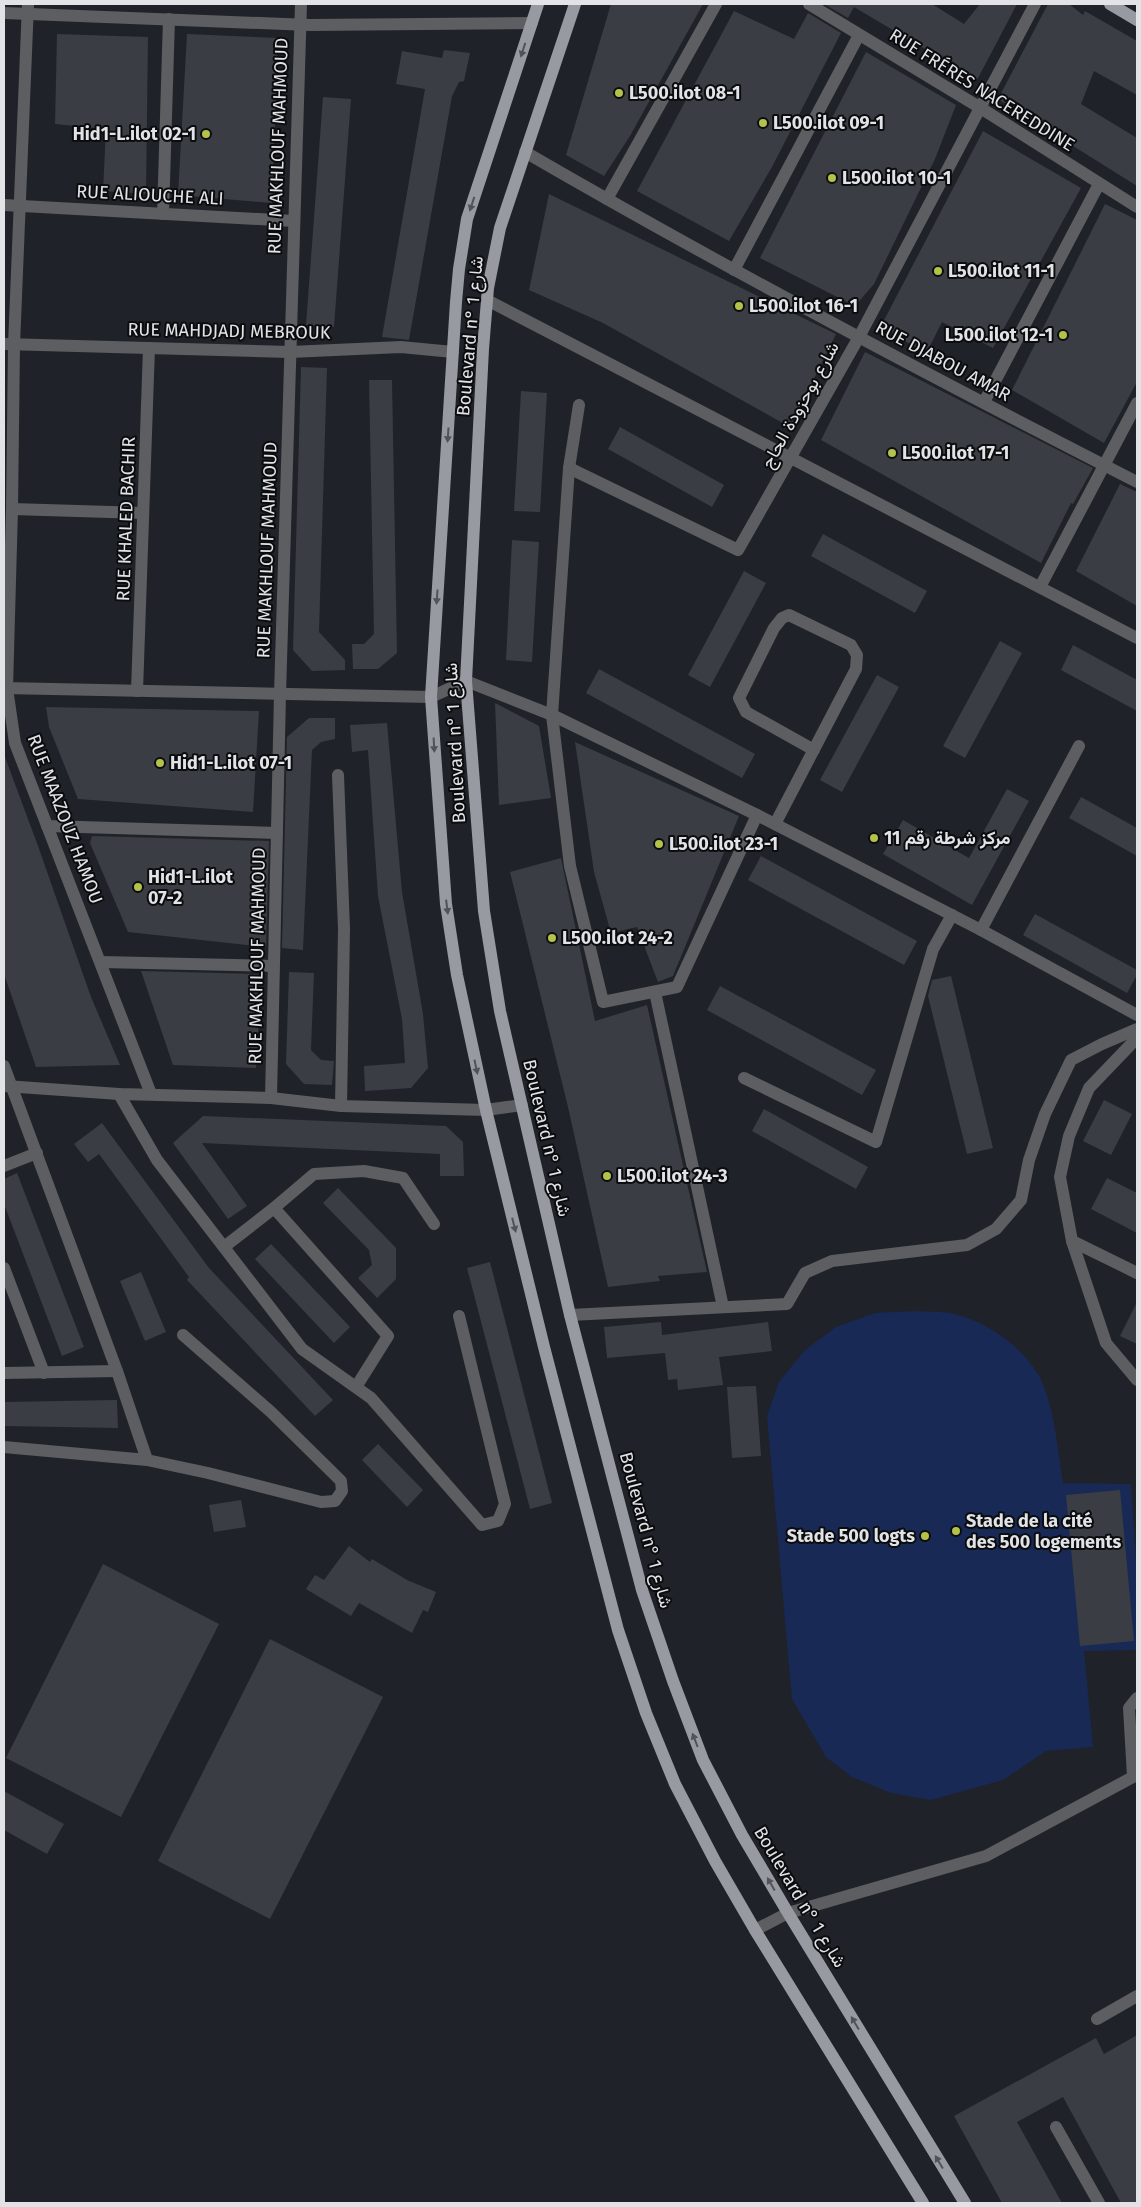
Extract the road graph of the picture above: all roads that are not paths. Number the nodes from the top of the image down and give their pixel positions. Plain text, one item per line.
1 (301, 4) edge
2 (538, 4) edge
3 (575, 4) edge
4 (716, 4) edge
5 (808, 4) edge
6 (1035, 4) edge
7 (1110, 4) edge
8 (28, 9) edge
9 (4, 13) edge
10 (169, 19) junction
11 (1137, 20) edge
12 (532, 23) junction
13 (299, 24) junction
14 (859, 35) junction
15 (979, 107) junction
16 (525, 152) junction
17 (1099, 184) junction
18 (607, 199) junction
19 (4, 205) edge
20 (21, 206) junction
21 (1137, 207) edge
22 (163, 214) junction
23 (294, 221) junction
24 (734, 270) junction
25 (487, 300) junction
26 (859, 336) junction
27 (9, 345) edge
28 (149, 348) junction
29 (290, 352) junction
30 (453, 352) junction
31 (984, 402) junction
32 (1137, 403) edge
33 (579, 406) dead end
34 (791, 457) junction
35 (1103, 465) junction
36 (569, 468) junction
37 (1137, 482) edge
38 (12, 509) junction
39 (143, 513) junction
40 (1040, 587) junction
41 (1137, 638) edge
42 (466, 681) junction
43 (6, 688) edge
44 (137, 691) junction
45 (280, 694) junction
46 (431, 697) junction
47 (552, 715) junction
48 (1078, 746) dead end
49 (814, 750) junction
50 (338, 775) dead end
51 (756, 815) junction
52 (776, 824) junction
53 (47, 826) junction
54 (277, 833) junction
55 (952, 915) junction
56 (981, 930) junction
57 (101, 962) junction
58 (273, 966) junction
59 (655, 992) junction
60 (1137, 1015) edge
61 (1137, 1029) edge
62 (1137, 1038) edge
63 (4, 1066) edge
64 (744, 1078) dead end
65 (8, 1087) edge
66 (119, 1094) junction
67 (151, 1094) junction
68 (271, 1098) junction
69 (522, 1105) junction
70 (341, 1106) junction
71 (486, 1110) junction
72 (37, 1153) junction
73 (4, 1166) edge
74 (274, 1208) junction
75 (434, 1224) dead end
76 (1072, 1241) junction
77 (224, 1247) junction
78 (4, 1268) edge
79 (1137, 1273) edge
80 (723, 1307) junction
81 (570, 1315) junction
82 (459, 1316) dead end
83 (183, 1335) dead end
84 (117, 1371) junction
85 (4, 1373) edge
86 (44, 1373) junction
87 (1137, 1380) edge
88 (356, 1387) junction
89 (4, 1447) edge
90 (147, 1460) junction
91 (1137, 1698) edge
92 (788, 1913) junction
93 (755, 1930) junction
94 (1137, 1996) edge
95 (1097, 2019) dead end
96 (1056, 2127) dead end
97 (923, 2203) edge
98 (965, 2203) edge
99 (1099, 2203) edge

1 - 13 street, RUE MAKHLOUF MAHMOUD
2 - 12 main road, Boulevard n° شارع 1
3 - 16 main road, Boulevard n° شارع 1
4 - 18 street
5 - 14 street, RUE FRÉRES NACEREDDINE
6 - 15 street, شارع بوحزودة الحاج
7 - 11 main road
8 - 9 street
8 - 10 street
8 - 20 street, RUE MAAZOUZ HAMOU
10 - 13 street
10 - 22 street
12 - 13 street
12 -> 30 main road, Boulevard n° شارع 1
13 - 23 street, RUE MAKHLOUF MAHMOUD
14 - 15 street, RUE FRÉRES NACEREDDINE
14 - 24 street
15 - 17 street, RUE FRÉRES NACEREDDINE
15 - 26 street, شارع بوحزودة الحاج
16 - 18 street, RUE DJABOU AMAR
16 - 25 main road, Boulevard n° شارع 1
17 - 21 street, RUE FRÉRES NACEREDDINE
17 - 31 street
18 - 24 street, RUE DJABOU AMAR
19 - 20 street, RUE ALIOUCHE ALI
20 - 22 street, RUE ALIOUCHE ALI
20 - 27 street, RUE MAAZOUZ HAMOU
22 - 23 street, RUE ALIOUCHE ALI
23 - 29 street, RUE MAKHLOUF MAHMOUD
24 - 26 street, RUE DJABOU AMAR
25 - 34 street
25 - 42 main road, Boulevard n° شارع 1
26 - 31 street, RUE DJABOU AMAR
26 - 34 street, شارع بوحزودة الحاج
27 - 28 street, RUE MAHDJADJ MEBROUK
27 - 38 street, RUE MAAZOUZ HAMOU
28 - 29 street, RUE MAHDJADJ MEBROUK
28 - 39 street, RUE KHALED BACHIR
29 - 30 street, RUE MAHDJADJ MEBROUK
29 - 45 street, RUE MAKHLOUF MAHMOUD
30 -> 46 main road, Boulevard n° شارع 1
31 - 35 street, RUE DJABOU AMAR
32 - 35 street
33 - 36 street
34 - 36 street, شارع بوحزودة الحاج
34 - 40 street
35 - 37 street, RUE DJABOU AMAR
35 - 40 street
36 - 47 street
38 - 39 street
38 - 43 street, RUE MAAZOUZ HAMOU
39 - 44 street, RUE KHALED BACHIR
40 - 41 street
42 - 46 street
42 - 47 street
42 - 69 main road, Boulevard n° شارع 1
43 - 44 street
43 - 53 street, RUE MAAZOUZ HAMOU
44 - 45 street
45 - 46 street
45 - 54 street, RUE MAKHLOUF MAHMOUD
46 -> 71 main road, Boulevard n° شارع 1
47 - 51 street
47 - 59 street
48 - 56 street
49 - 49 street
49 - 52 street
50 - 70 street
51 - 52 street
51 - 59 street
52 - 55 street
53 - 54 street
53 - 57 street, RUE MAAZOUZ HAMOU
54 - 58 street, RUE MAKHLOUF MAHMOUD
55 - 56 street
55 - 64 street
56 - 60 street
57 - 58 street
57 - 67 street, RUE MAAZOUZ HAMOU
58 - 68 street, RUE MAKHLOUF MAHMOUD
59 - 80 street
61 - 80 street
62 - 76 street
63 - 65 street
65 - 66 street
65 - 72 street
66 - 67 street
66 - 77 street
67 - 68 street
68 - 70 street
69 - 71 street
69 - 81 main road, Boulevard n° شارع 1
70 - 71 street
71 -> 93 main road, Boulevard n° شارع 1
72 - 73 street
72 - 84 street
74 - 75 street
74 - 77 street
74 - 88 street
76 - 79 street
76 - 87 street
77 - 88 street
78 - 86 street
80 - 81 street
92 -> 81 main road, Boulevard n° شارع 1
82 - 88 street
83 - 90 street
84 - 86 street
84 - 90 street
85 - 86 street
89 - 90 street
91 - 92 street
92 - 93 street
98 -> 92 main road, Boulevard n° شارع 1
93 - 97 main road, Boulevard n° شارع 1
94 - 95 street
96 - 99 street

